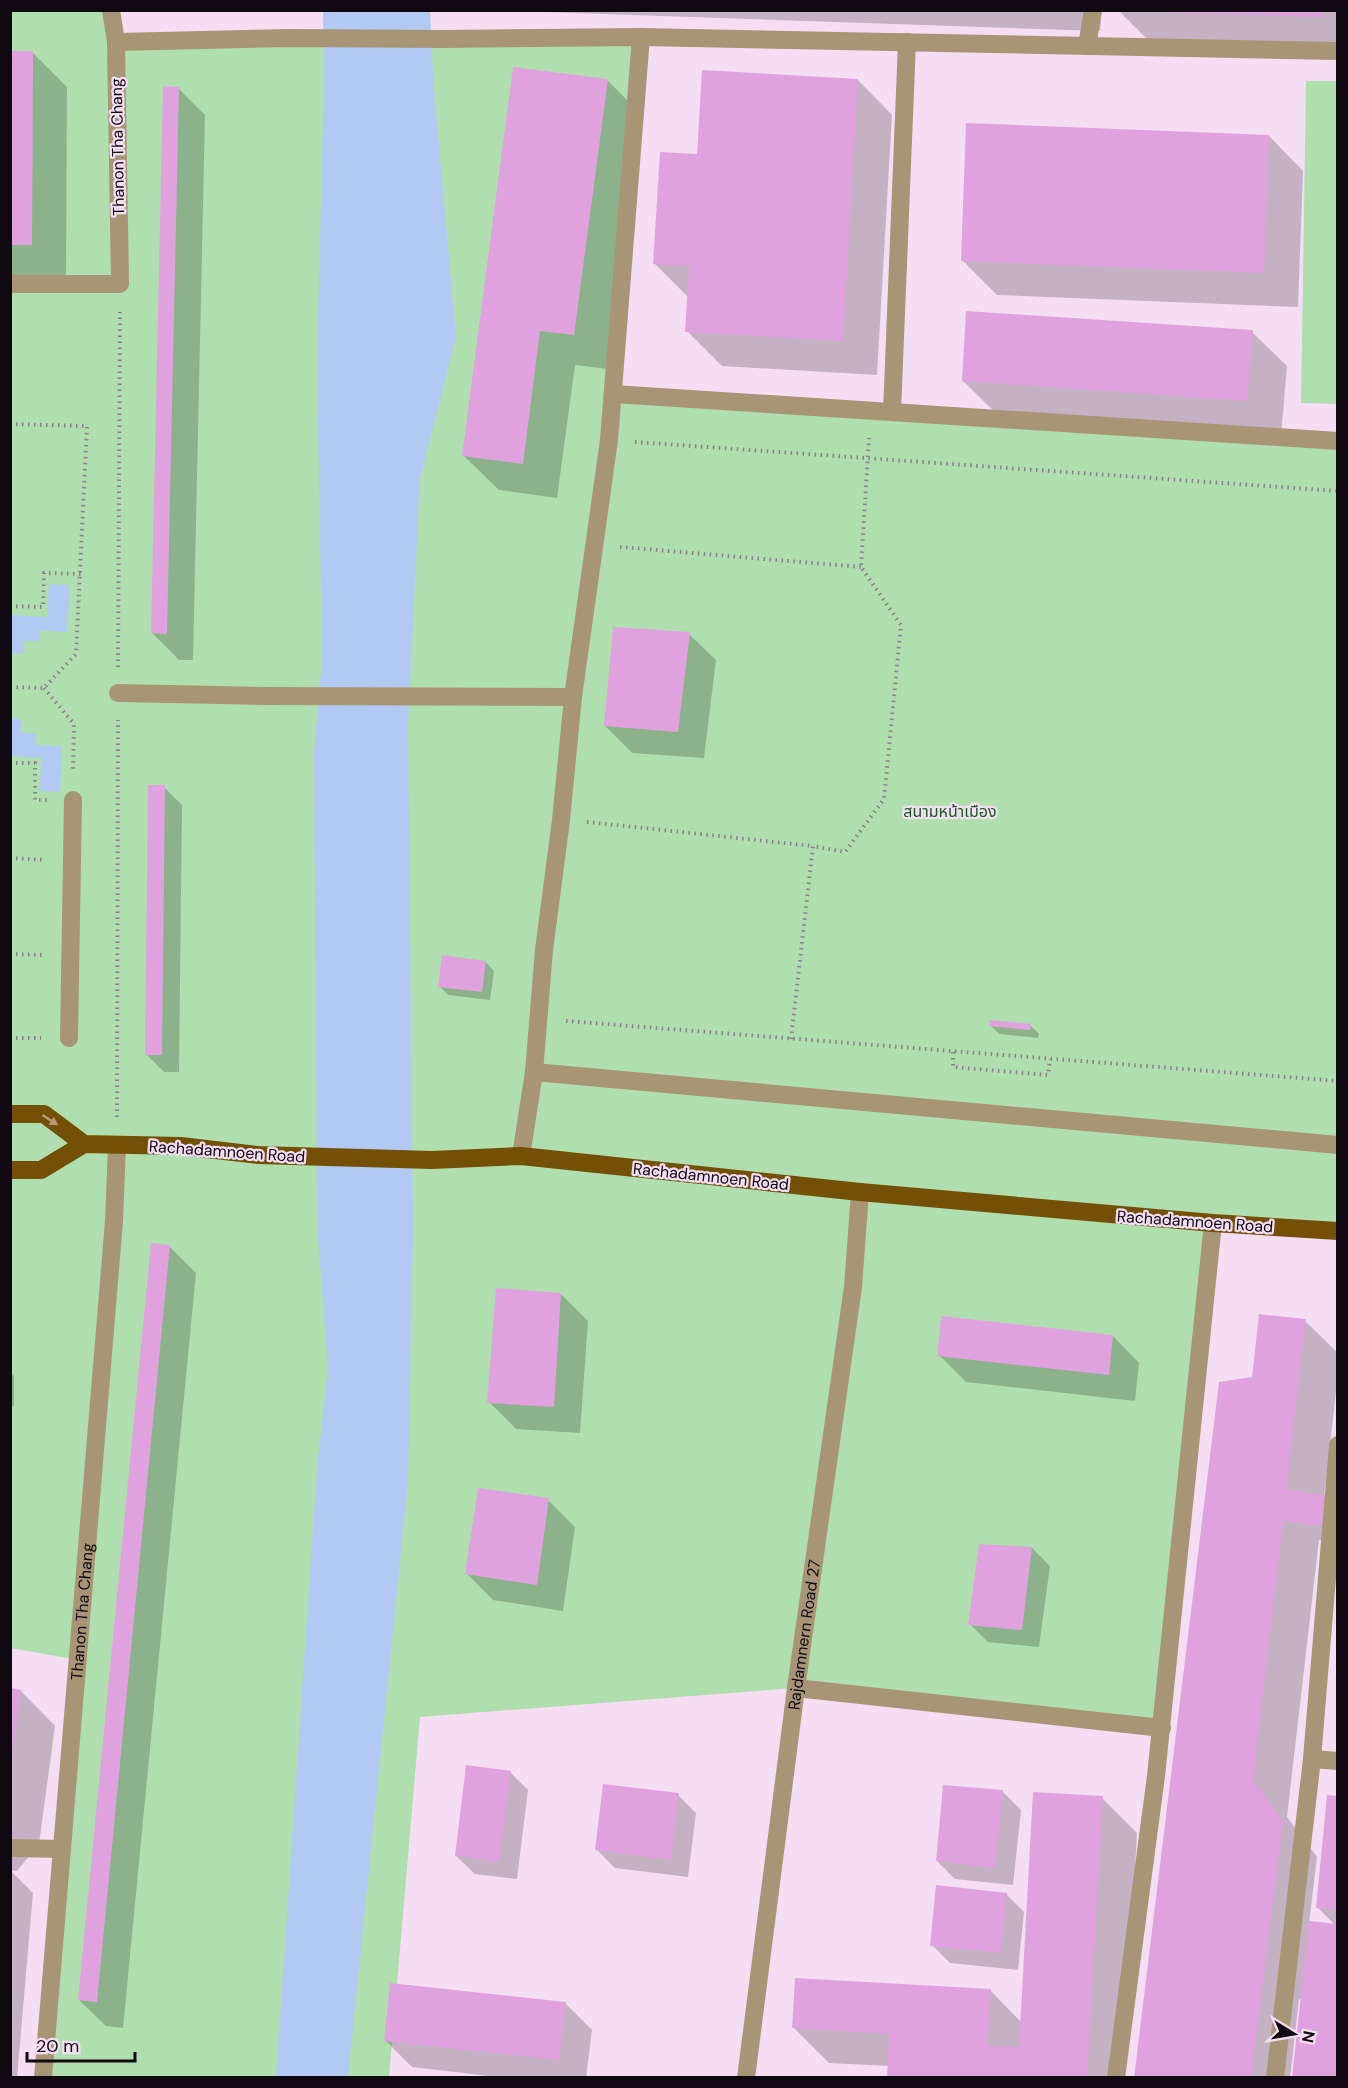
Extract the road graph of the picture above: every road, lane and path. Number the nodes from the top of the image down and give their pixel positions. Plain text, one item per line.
1 (111, 10) edge
2 (1093, 10) edge
3 (641, 37) junction
4 (116, 42) junction
5 (907, 42) junction
6 (1087, 46) junction
7 (1338, 51) edge
8 (10, 284) edge
9 (614, 394) junction
10 (871, 411) junction
11 (892, 412) junction
12 (10, 424) edge
13 (609, 440) junction
14 (1338, 441) edge
15 (868, 459) junction
16 (1338, 490) edge
17 (595, 545) junction
18 (861, 567) junction
19 (81, 574) junction
20 (10, 606) edge
21 (10, 687) edge
22 (44, 688) junction
23 (118, 693) dead end
24 (573, 697) junction
25 (10, 763) edge
26 (73, 800) junction
27 (561, 820) junction
28 (813, 846) junction
29 (10, 858) edge
30 (72, 862) junction
31 (538, 1019) junction
32 (69, 1038) dead end
33 (791, 1039) junction
34 (953, 1052) junction
35 (1050, 1059) junction
36 (534, 1072) junction
37 (1338, 1081) edge
38 (10, 1114) edge
39 (84, 1144) junction
40 (117, 1145) junction
41 (1338, 1145) edge
42 (521, 1156) junction
43 (10, 1170) edge
44 (860, 1192) junction
45 (1212, 1223) junction
46 (1338, 1231) edge
47 (1338, 1445) edge
48 (796, 1688) junction
49 (1162, 1728) junction
50 (1312, 1759) junction
51 (1338, 1761) edge
52 (10, 1848) edge
53 (62, 1849) junction
54 (43, 2078) edge
55 (746, 2078) edge
56 (1116, 2078) edge
57 (1275, 2078) edge

1 - 4 street, Thanon Tha Chang
2 - 6 street
3 - 4 street
3 - 5 street
3 - 9 street
4 - 8 street, Thanon Tha Chang
5 - 6 street
5 - 11 street
6 - 7 street
9 - 10 street
9 - 13 street
10 - 11 street
10 - 15 path
11 - 14 street
12 - 19 path
13 - 15 path
13 - 17 street
15 - 16 path
15 - 18 path
17 - 18 path
17 - 24 street
18 - 28 path
19 - 20 path
19 - 22 path
21 - 22 path
22 - 26 path
23 - 24 street
24 - 27 street
25 - 26 path
26 - 30 street
27 - 28 path
27 - 31 street
28 - 33 path
29 - 30 path
30 - 32 street
31 - 33 path
31 - 36 street
33 - 34 path
34 - 35 path
34 - 35 path
35 - 37 path
36 - 41 street
36 - 42 street
38 -> 39 main road
39 - 40 main road, Rachadamnoen Road
39 - 43 main road
40 - 42 main road, Rachadamnoen Road
40 - 53 street, Thanon Tha Chang
42 - 44 main road, Rachadamnoen Road
44 - 45 main road, Rachadamnoen Road
44 - 48 street, Rajdamnern Road 27
45 - 46 main road, Rachadamnoen Road
45 - 49 street
47 - 50 street
48 - 49 street
48 - 55 street, Rajdamnern Road 27
49 - 56 street
50 - 51 street
50 - 57 street
52 - 53 street
53 - 54 street, Thanon Tha Chang

